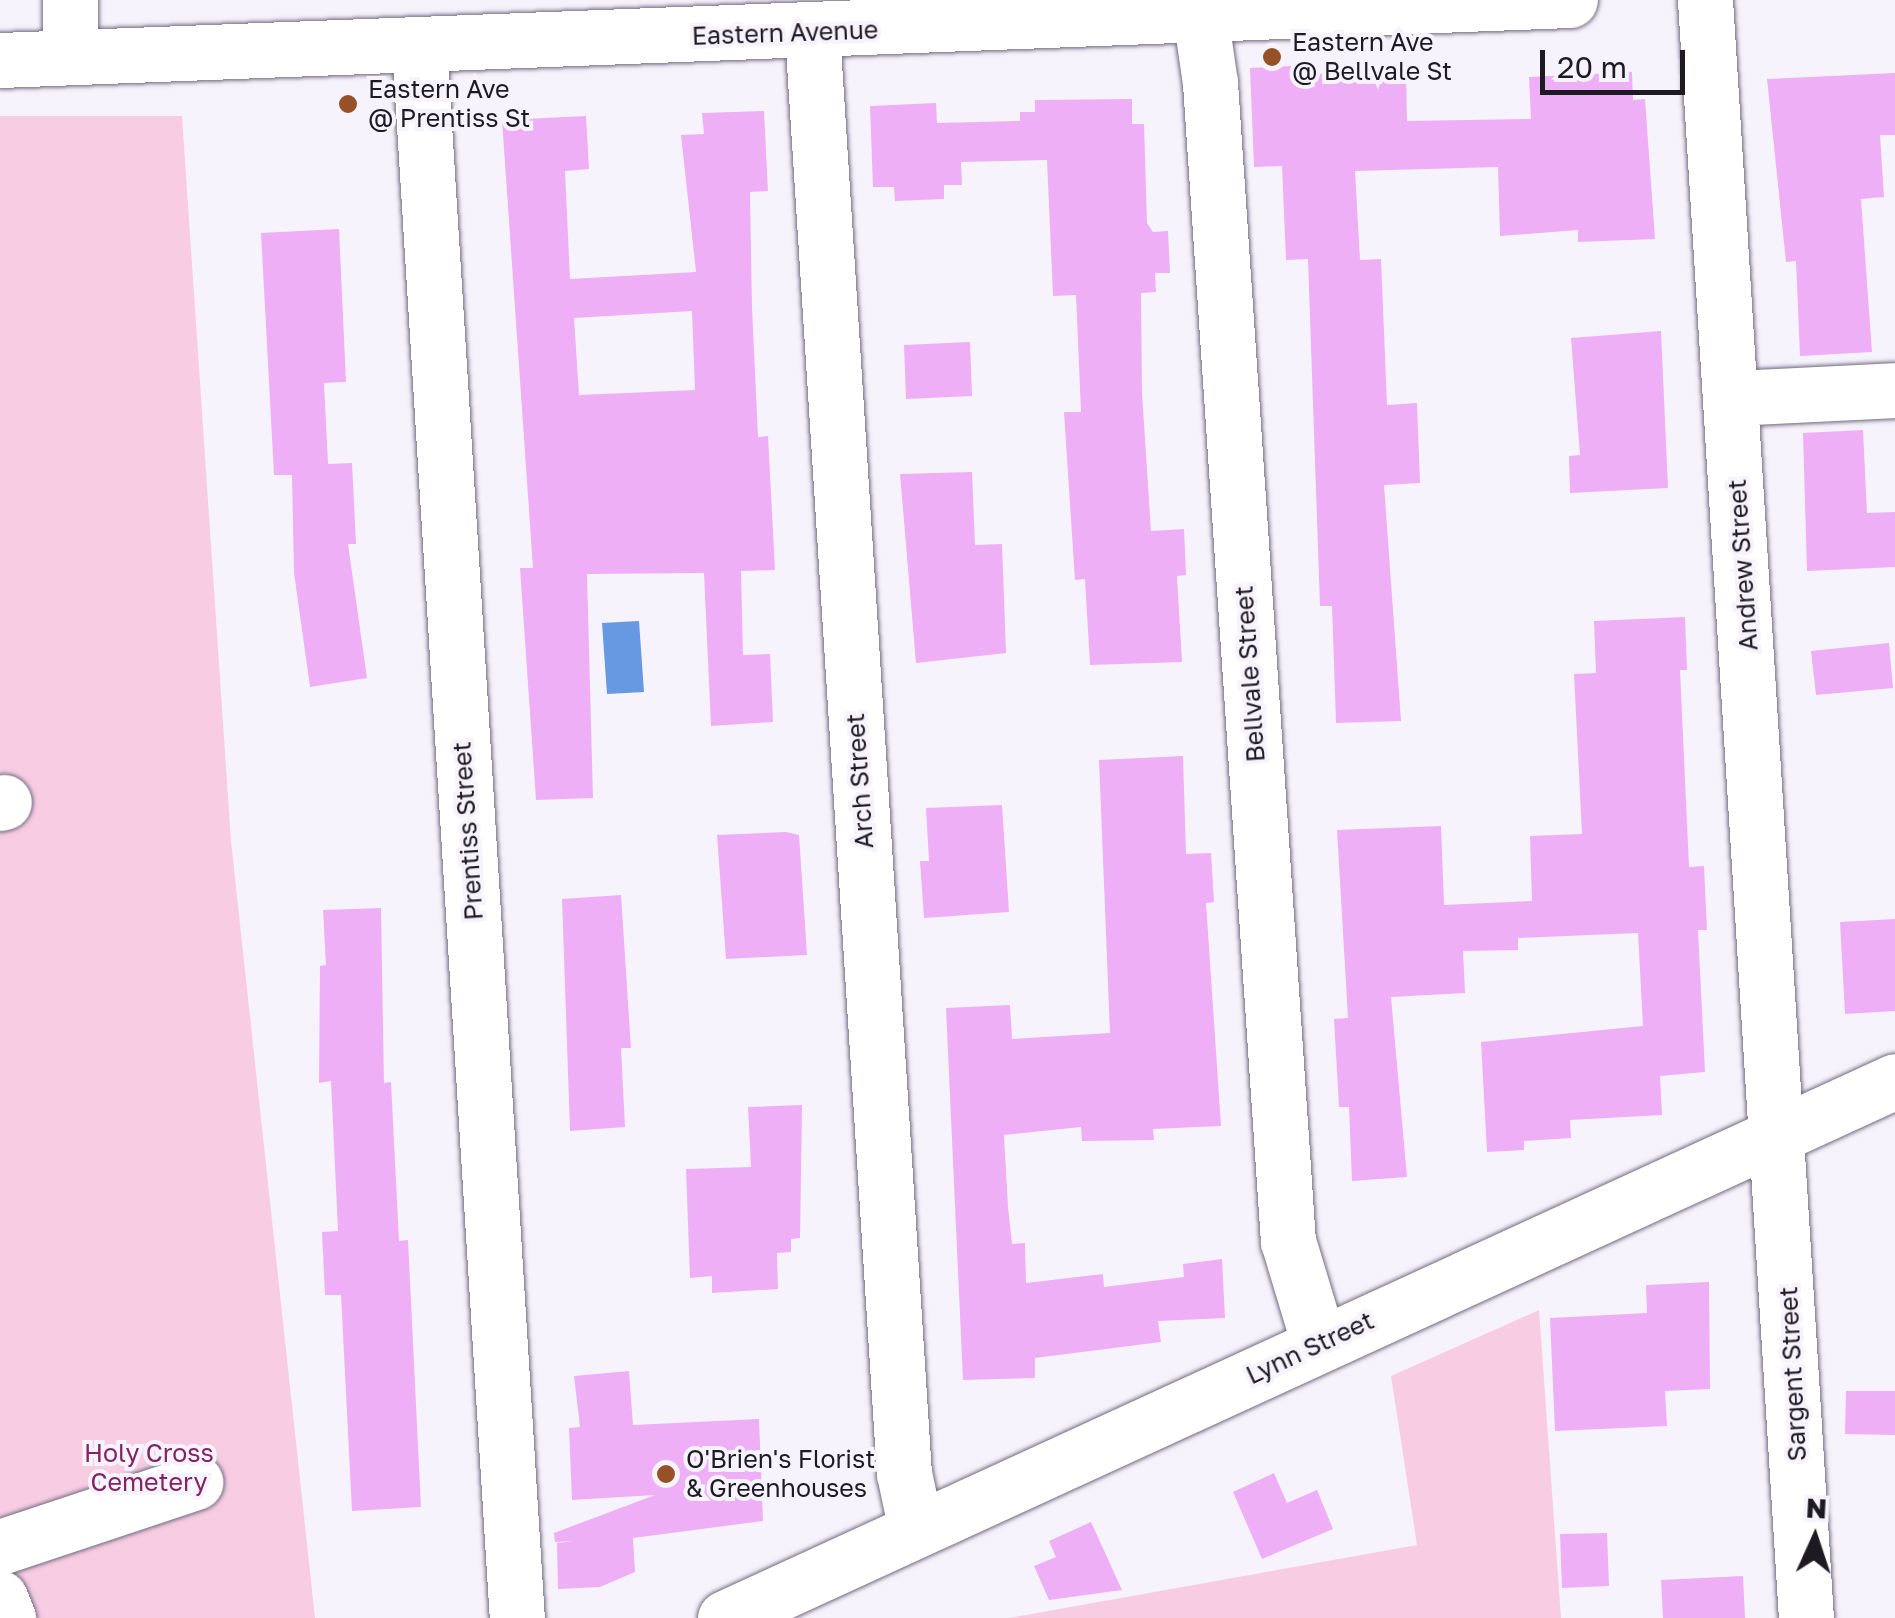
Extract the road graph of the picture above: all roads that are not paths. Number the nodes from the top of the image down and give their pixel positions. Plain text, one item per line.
1 (70, 0) edge
2 (1570, 0) edge
3 (1705, 0) edge
4 (1198, 9) edge
5 (812, 32) junction
6 (419, 45) junction
7 (70, 57) junction
8 (0, 60) edge
9 (1895, 390) edge
10 (1732, 398) junction
11 (1895, 1081) edge
12 (1780, 1131) junction
13 (1319, 1344) junction
14 (196, 1482) dead end
15 (916, 1530) junction
16 (0, 1547) edge
17 (0, 1598) edge
18 (8, 1618) edge
19 (517, 1618) edge
20 (725, 1618) edge
21 (1806, 1618) edge

1 - 7 street
2 - 4 street, Eastern Avenue
3 - 10 street, Andrew Street
4 - 5 street, Eastern Avenue
4 - 13 street, Bellvale Street
5 - 6 street, Eastern Avenue
5 - 15 street, Arch Street
6 - 7 street, Eastern Avenue
6 - 19 street, Prentiss Street
7 - 8 street, Eastern Avenue
9 - 10 street
10 - 12 street, Andrew Street
11 - 12 street, Lynn Street
12 - 13 street, Lynn Street
12 - 21 street, Sargent Street
13 - 15 street, Lynn Street
14 - 16 street
15 - 20 street, Lynn Street
17 - 18 street

